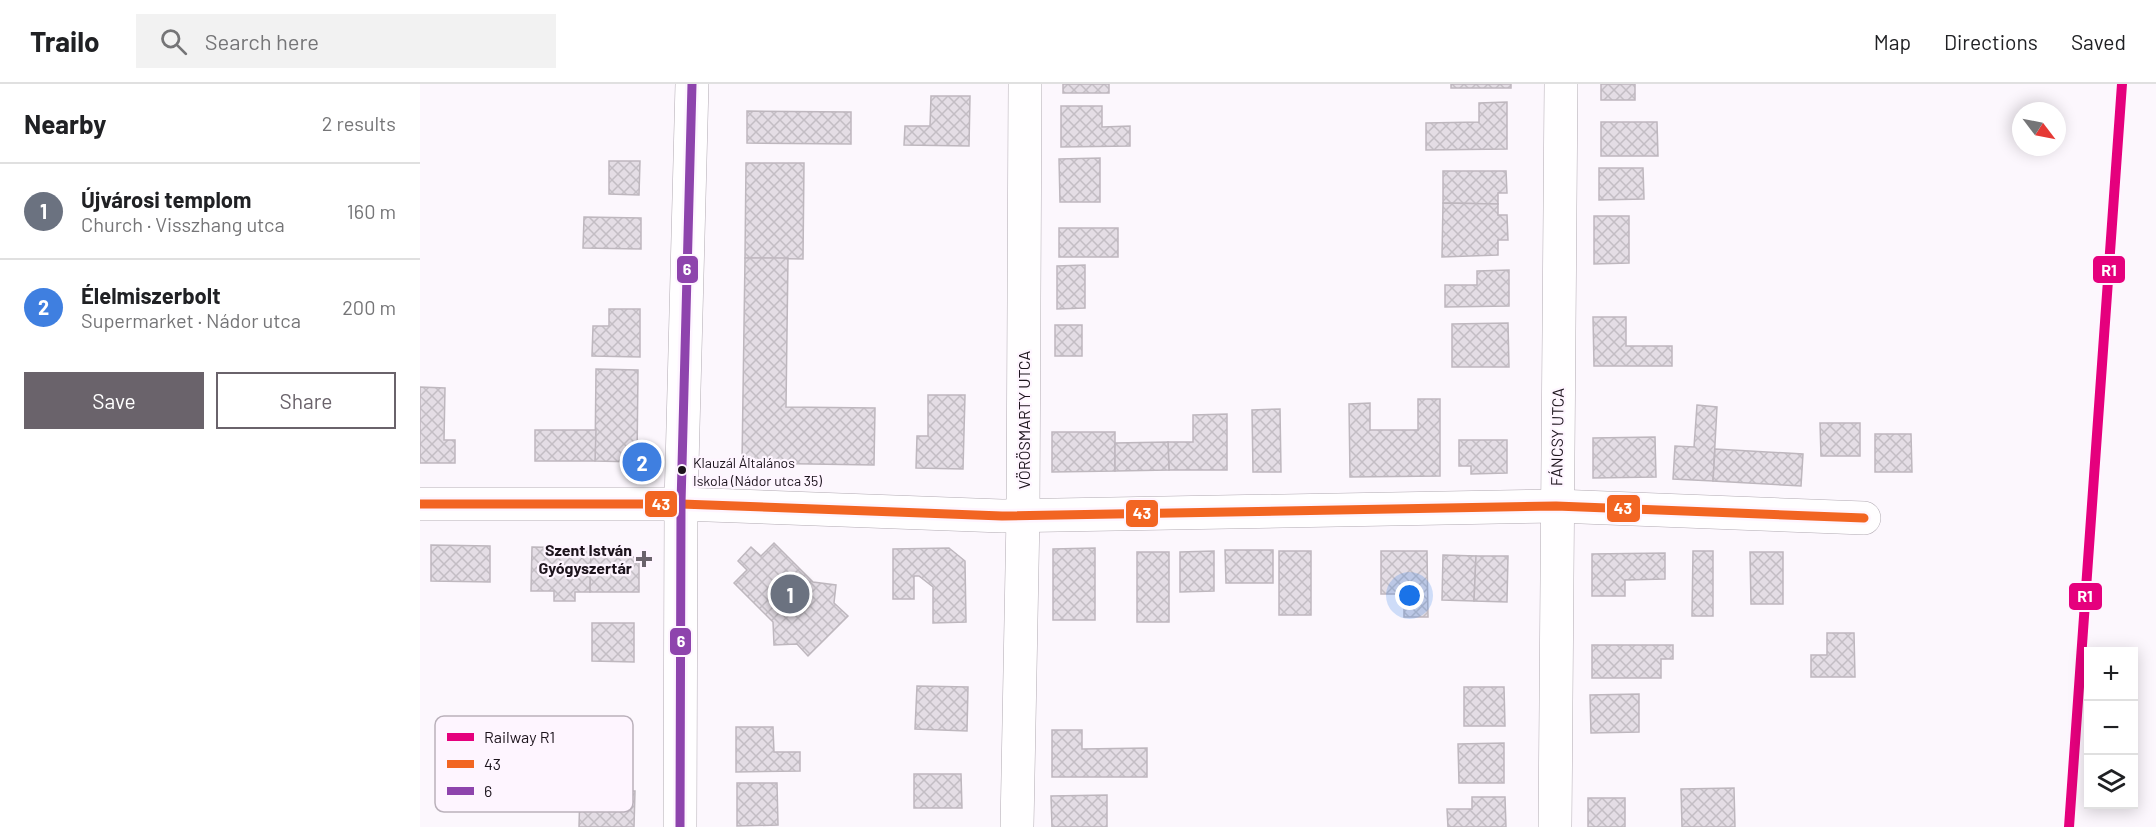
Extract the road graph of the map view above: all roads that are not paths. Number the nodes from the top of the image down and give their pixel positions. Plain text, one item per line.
1 (692, 84) edge
2 (1025, 84) edge
3 (1561, 84) edge
4 (420, 504) edge
5 (681, 504) junction
6 (1556, 506) junction
7 (1023, 516) junction
8 (1864, 518) dead end
9 (680, 827) edge
10 (1017, 827) edge
11 (1555, 827) edge

1 - 5 street
2 - 7 street, VÖRÖSMARTY UTCA
3 - 6 street, FÁNCSY UTCA
4 - 5 street
5 - 7 street
5 - 9 street
6 - 7 street
6 - 8 street
6 - 11 street, FÁNCSY UTCA
7 - 10 street, VÖRÖSMARTY UTCA

